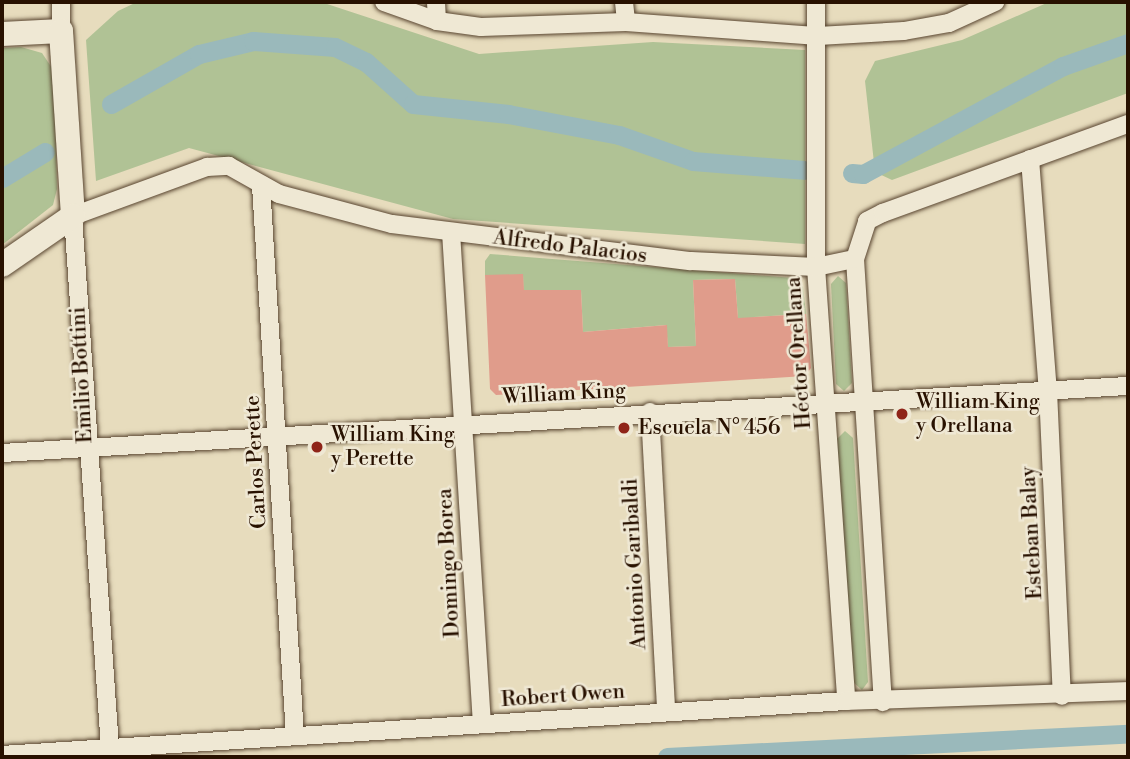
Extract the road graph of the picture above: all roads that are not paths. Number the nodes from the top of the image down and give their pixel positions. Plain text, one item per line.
1 (61, 2) edge
2 (384, 2) edge
3 (436, 2) edge
4 (624, 2) edge
5 (816, 2) edge
6 (995, 2) edge
7 (437, 21) junction
8 (626, 22) junction
9 (61, 31) junction
10 (2, 34) edge
11 (818, 36) junction
12 (1128, 124) edge
13 (1030, 159) junction
14 (261, 185) junction
15 (73, 216) junction
16 (451, 232) junction
17 (855, 258) junction
18 (2, 265) edge
19 (816, 267) junction
20 (1128, 386) edge
21 (1048, 391) junction
22 (864, 401) junction
23 (826, 403) junction
24 (650, 412) junction
25 (463, 423) junction
26 (277, 434) junction
27 (86, 447) junction
28 (2, 453) edge
29 (1128, 691) edge
30 (1062, 696) junction
31 (846, 701) junction
32 (883, 702) junction
33 (666, 712) junction
34 (482, 724) junction
35 (295, 736) junction
36 (110, 748) junction
37 (2, 755) edge

1 - 9 street, Emilio Bottini
2 - 7 street
3 - 7 street
4 - 8 street
5 - 11 street, Héctor Orellana
6 - 11 street
7 - 8 street
8 - 11 street
9 - 10 street
9 - 15 street, Emilio Bottini
11 - 19 street, Héctor Orellana
12 - 13 street
13 - 17 street
13 - 21 street, Esteban Balay
14 - 15 street, Alfredo Palacios
14 - 16 street, Alfredo Palacios
14 - 26 street, Carlos Perette
15 - 18 street, Alfredo Palacios
15 - 27 street, Emilio Bottini
16 - 19 street, Alfredo Palacios
16 - 25 street, Domingo Borea
17 - 19 street, Alfredo Palacios
17 - 22 street
19 - 23 street, Héctor Orellana
20 - 21 street, William King
21 - 22 street, William King
21 - 30 street, Esteban Balay
22 - 23 street, William King
22 - 32 street
23 - 24 street, William King
23 - 31 street, Héctor Orellana
24 - 25 street, William King
24 - 33 street, Antonio Garibaldi
25 - 26 street, William King
25 - 34 street, Domingo Borea
26 - 27 street, William King
26 - 35 street, Carlos Perette
27 - 28 street, William King
27 - 36 street, Emilio Bottini
29 - 30 street, Robert Owen
30 - 32 street, Robert Owen
31 - 32 street, Robert Owen
31 - 33 street, Robert Owen
33 - 34 street, Robert Owen
34 - 35 street, Robert Owen
35 - 36 street, Robert Owen
36 - 37 street, Robert Owen

